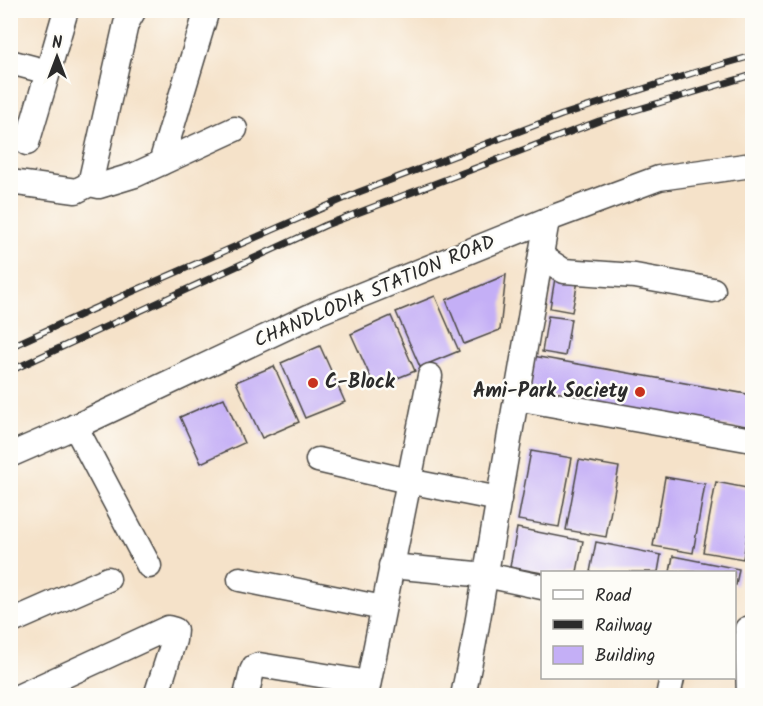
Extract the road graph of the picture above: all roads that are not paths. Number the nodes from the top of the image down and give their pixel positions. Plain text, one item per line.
1 (66, 10) edge
2 (134, 10) edge
3 (207, 10) edge
4 (10, 62) edge
5 (48, 72) junction
6 (235, 129) dead end
7 (27, 143) dead end
8 (161, 163) junction
9 (753, 165) edge
10 (10, 182) edge
11 (90, 184) junction
12 (547, 220) junction
13 (541, 256) junction
14 (713, 290) dead end
15 (430, 376) dead end
16 (516, 398) junction
17 (75, 426) junction
18 (753, 440) edge
19 (10, 455) edge
20 (318, 460) dead end
21 (408, 481) junction
22 (499, 499) junction
23 (149, 566) dead end
24 (391, 566) junction
25 (486, 574) junction
26 (108, 579) dead end
27 (240, 579) dead end
28 (541, 587) edge
29 (383, 608) junction
30 (10, 622) edge
31 (745, 628) edge
32 (672, 679) edge
33 (367, 689) edge
34 (20, 696) edge
35 (156, 696) edge
36 (246, 696) edge
37 (463, 696) edge
38 (668, 696) edge
39 (749, 696) edge

1 - 5 street
2 - 11 street
3 - 8 street
4 - 5 street
5 - 7 street
6 - 8 street
8 - 11 street
9 - 12 street, CHANDLODIA STATION ROAD
10 - 11 street
12 - 13 street
12 - 17 street, CHANDLODIA STATION ROAD
13 - 14 street
13 - 16 street
15 - 21 street
16 - 18 street
16 - 22 street
17 - 19 street, CHANDLODIA STATION ROAD
17 - 23 street
20 - 21 street
21 - 22 street
21 - 24 street
22 - 25 street
24 - 25 street
24 - 29 street
25 - 28 street
25 - 37 street
26 - 30 street
27 - 29 street
29 - 33 street
31 - 39 street
32 - 38 street
33 - 36 street
34 - 35 street

